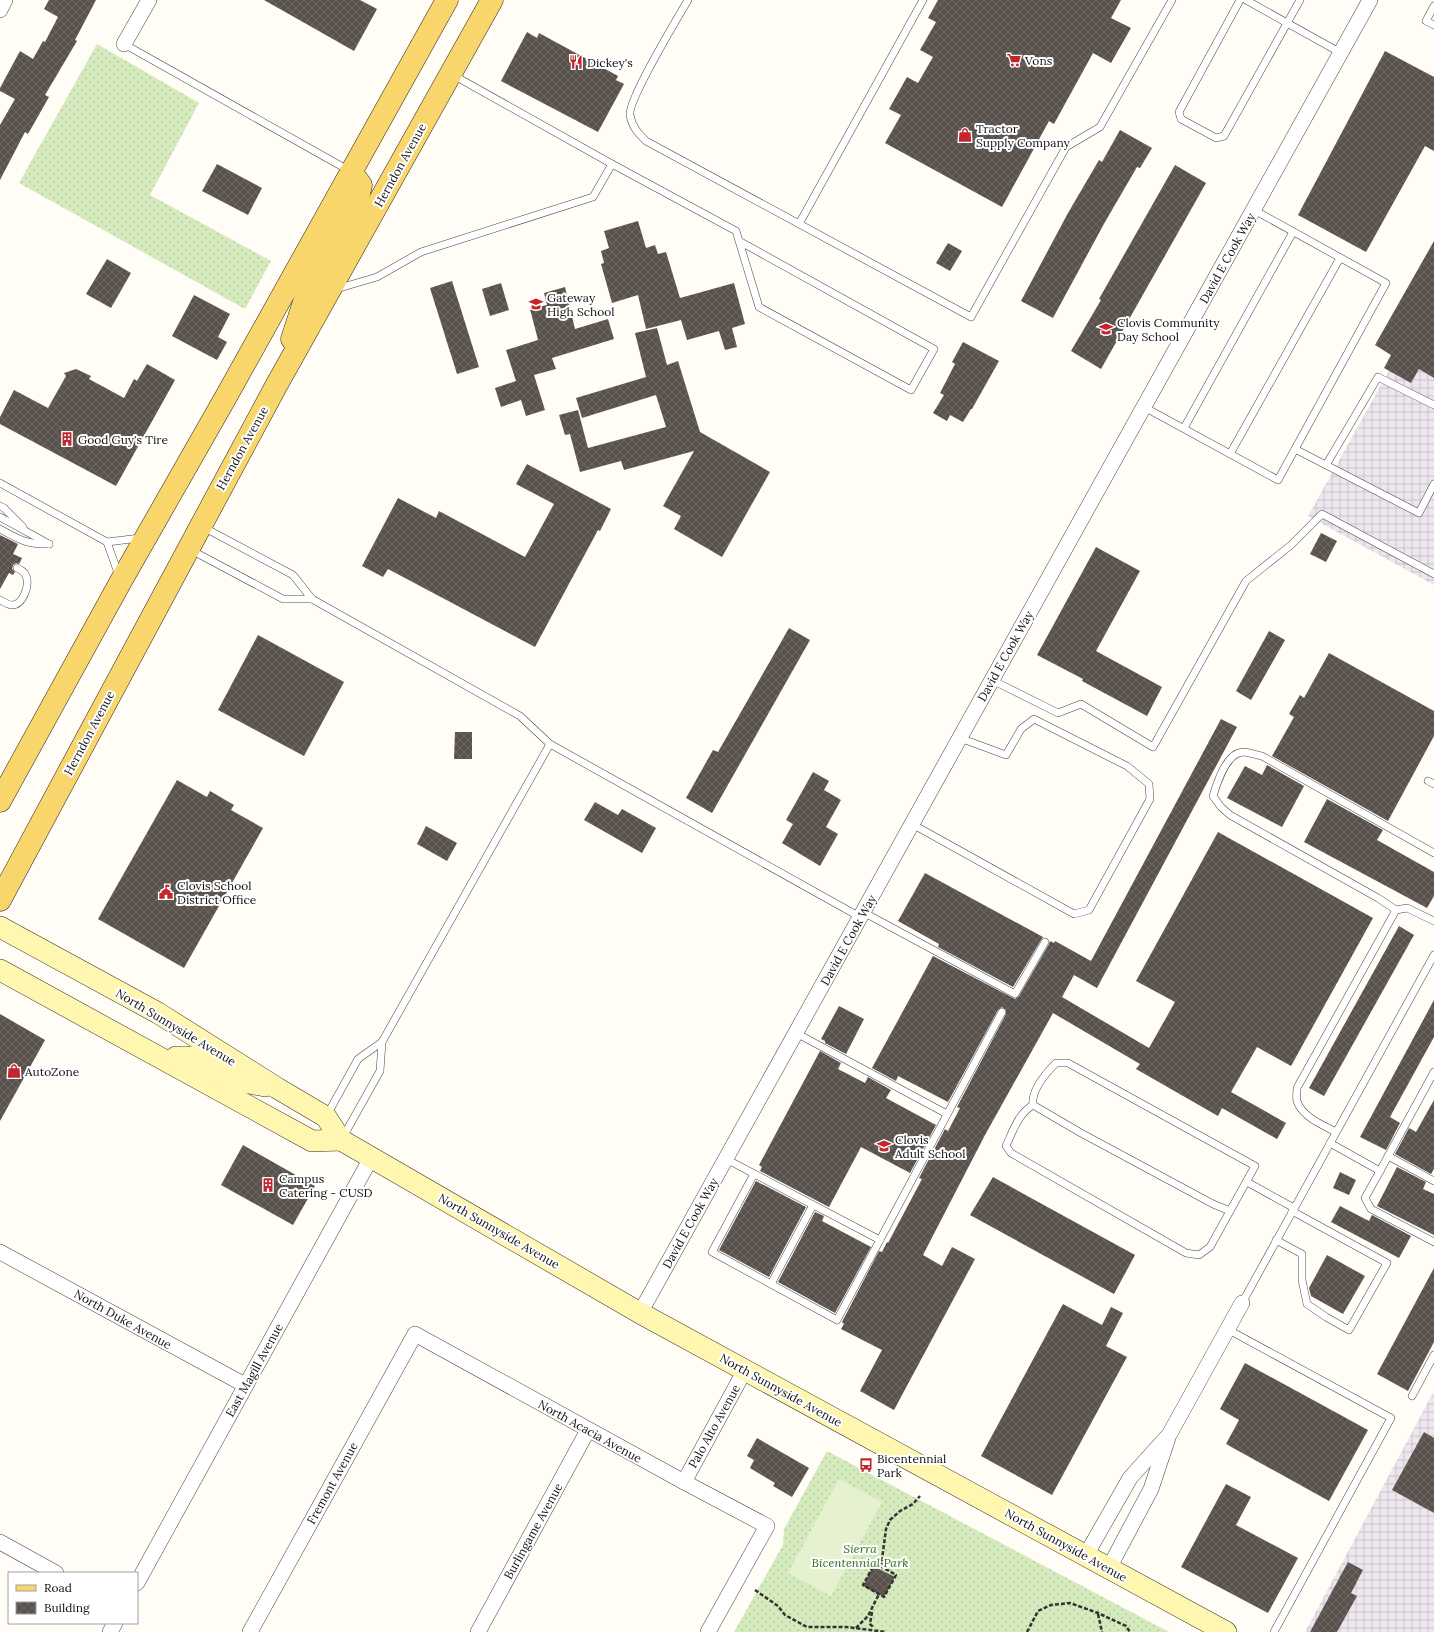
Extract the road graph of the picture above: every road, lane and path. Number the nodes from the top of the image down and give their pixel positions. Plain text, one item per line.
1 (5, 0) edge
2 (149, 0) edge
3 (447, 0) edge
4 (492, 0) edge
5 (688, 0) edge
6 (923, 0) edge
7 (1172, 0) edge
8 (1240, 0) edge
9 (1246, 0) edge
10 (1300, 0) edge
11 (1370, 0) edge
12 (1434, 6) edge
13 (0, 10) edge
14 (1287, 24) junction
15 (1434, 25) edge
16 (124, 44) joint
17 (1341, 53) junction
18 (451, 74) junction
19 (612, 164) junction
20 (352, 172) junction
21 (1254, 210) junction
22 (798, 224) junction
23 (1293, 232) junction
24 (739, 240) junction
25 (1340, 258) junction
26 (329, 291) junction
27 (276, 386) junction
28 (1434, 405) edge
29 (1144, 406) junction
30 (1184, 428) junction
31 (1295, 449) junction
32 (1230, 454) junction
33 (1326, 465) junction
34 (0, 483) edge
35 (1434, 484) edge
36 (0, 506) edge
37 (0, 517) edge
38 (200, 525) junction
39 (0, 529) edge
40 (30, 534) junction
41 (145, 538) junction
42 (107, 542) junction
43 (188, 548) junction
44 (17, 568) dead end
45 (1434, 574) edge
46 (121, 581) junction
47 (312, 599) junction
48 (0, 600) edge
49 (992, 680) junction
50 (960, 738) junction
51 (550, 744) junction
52 (0, 801) edge
53 (912, 824) junction
54 (1434, 853) edge
55 (0, 900) edge
56 (1396, 910) junction
57 (862, 914) junction
58 (1434, 921) edge
59 (0, 927) edge
60 (1045, 942) dead end
61 (1434, 955) edge
62 (0, 970) edge
63 (1002, 1012) dead end
64 (796, 1033) junction
65 (382, 1042) junction
66 (170, 1063) junction
67 (1434, 1072) edge
68 (277, 1088) junction
69 (1033, 1105) junction
70 (947, 1114) junction
71 (326, 1116) junction
72 (1336, 1132) junction
73 (341, 1140) junction
74 (1330, 1143) junction
75 (1388, 1156) junction
76 (371, 1158) junction
77 (726, 1159) junction
78 (1380, 1171) junction
79 (754, 1174) junction
80 (1434, 1181) edge
81 (1247, 1182) junction
82 (813, 1205) junction
83 (1293, 1209) junction
84 (1230, 1211) junction
85 (880, 1240) junction
86 (1276, 1240) junction
87 (1434, 1242) edge
88 (0, 1252) edge
89 (771, 1284) junction
90 (1242, 1303) joint
91 (640, 1313) junction
92 (1227, 1329) junction
93 (415, 1334) joint
94 (1434, 1355) edge
95 (745, 1370) junction
96 (245, 1385) junction
97 (1412, 1396) dead end
98 (588, 1430) junction
99 (1169, 1435) junction
100 (684, 1482) junction
101 (920, 1496) dead end
102 (0, 1542) edge
103 (1086, 1555) junction
104 (881, 1567) junction
105 (1109, 1568) junction
106 (54, 1572) edge
107 (138, 1580) edge
108 (755, 1590) dead end
109 (879, 1594) junction
110 (874, 1604) junction
111 (1098, 1613) junction
112 (856, 1628) junction
113 (876, 1630) junction
114 (250, 1632) edge
115 (478, 1632) edge
116 (708, 1632) edge
117 (886, 1632) edge
118 (1027, 1632) edge
119 (1102, 1632) edge
120 (1130, 1632) edge
121 (1226, 1632) edge
122 (1274, 1632) edge

1 - 13 street
2 - 16 street
3 - 20 main road
4 - 18 main road, Herndon Avenue
5 - 22 lane
6 - 22 lane
7 - 22 lane
8 - 14 lane
9 - 14 lane
10 - 14 lane
11 - 17 street, David E Cook Way
12 - 15 lane
14 - 17 lane
16 - 20 lane
17 - 21 street, David E Cook Way
18 - 19 lane
18 - 26 main road, Herndon Avenue
19 - 24 lane
19 - 26 lane
20 - 27 main road
20 - 41 main road
21 - 23 lane
21 - 29 street, David E Cook Way
23 - 25 lane
23 - 30 lane
24 - 24 lane
25 - 31 lane
25 - 32 lane
26 - 27 main road, Herndon Avenue
27 - 38 main road, Herndon Avenue
28 - 33 lane
29 - 30 lane
29 - 49 street, David E Cook Way
30 - 32 lane
31 - 32 lane
31 - 33 lane
33 - 35 lane
34 - 42 lane
36 - 40 lane
37 - 40 lane
38 - 43 main road, Herndon Avenue
38 - 47 lane
39 - 40 lane
41 - 42 lane
41 - 46 main road
42 - 46 lane
43 - 47 lane
43 - 55 main road, Herndon Avenue
44 - 48 lane
45 - 49 lane
46 - 52 main road
47 - 51 lane
49 - 50 street, David E Cook Way
50 - 53 street, David E Cook Way
50 - 53 lane
51 - 57 lane
51 - 65 lane
53 - 57 street, David E Cook Way
54 - 56 lane
56 - 58 lane
56 - 72 lane
57 - 60 lane
57 - 64 street, David E Cook Way
59 - 68 main road, North Sunnyside Avenue
61 - 72 lane
62 - 66 main road
63 - 70 lane
64 - 70 lane
64 - 77 street, David E Cook Way
65 - 71 lane
65 - 73 lane
66 - 68 main road
66 - 73 main road
67 - 75 lane
68 - 71 main road, North Sunnyside Avenue
69 - 81 lane
69 - 84 lane
69 - 84 lane
70 - 85 lane
71 - 73 main road, North Sunnyside Avenue
72 - 74 lane
73 - 76 main road, North Sunnyside Avenue
74 - 78 lane
74 - 83 lane
75 - 78 lane
75 - 80 lane
76 - 91 main road, North Sunnyside Avenue
76 - 96 street, East Magill Avenue
77 - 79 lane
77 - 91 street, David E Cook Way
78 - 87 lane
79 - 82 lane
79 - 89 lane
81 - 83 lane
81 - 84 lane
82 - 85 lane
82 - 89 lane
83 - 86 lane
83 - 86 lane
85 - 89 lane
86 - 90 lane
88 - 96 street, North Duke Avenue
90 - 92 street
91 - 95 main road, North Sunnyside Avenue
92 - 99 street
92 - 122 lane
93 - 98 street, North Acacia Avenue
93 - 114 street, Fremont Avenue
94 - 97 lane
95 - 100 street, Palo Alto Avenue
95 - 103 main road, North Sunnyside Avenue
96 - 107 street, East Magill Avenue
98 - 100 street, North Acacia Avenue
98 - 115 street, Burlingame Avenue
99 - 103 street
99 - 105 street
100 - 116 street, North Acacia Avenue
101 - 104 path
102 - 106 street
103 - 105 main road, North Sunnyside Avenue
104 - 109 path
104 - 109 path
105 - 121 main road, North Sunnyside Avenue
108 - 112 path
109 - 110 path
110 - 112 path
110 - 113 path
111 - 118 path
111 - 119 path
111 - 120 path
112 - 113 path
113 - 117 path

